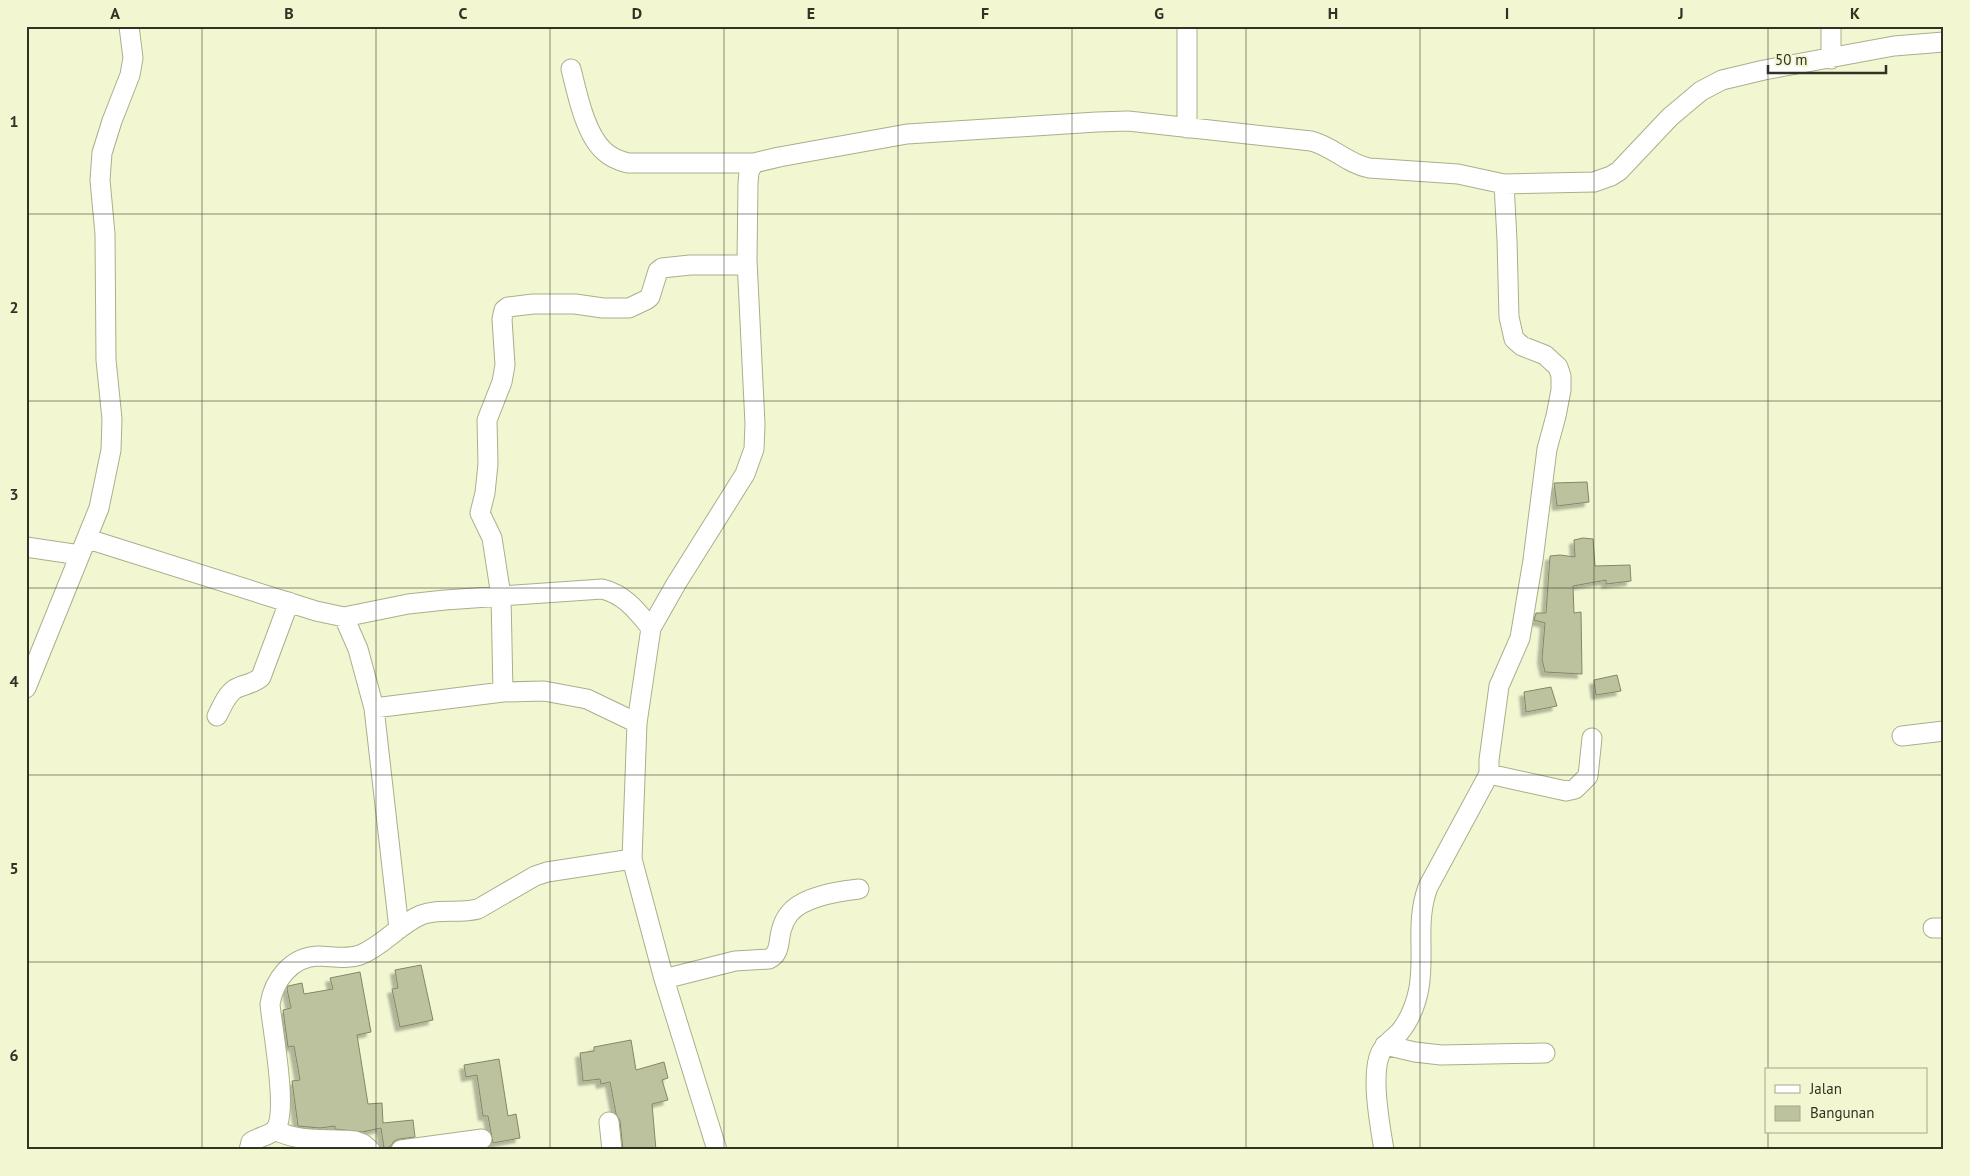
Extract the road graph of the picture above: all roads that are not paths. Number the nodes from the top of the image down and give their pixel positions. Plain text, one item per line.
1 (129, 26) edge
2 (1187, 26) edge
3 (1831, 26) edge
4 (1944, 42) edge
5 (1831, 59) junction
6 (571, 69) dead end
7 (1187, 128) junction
8 (754, 163) junction
9 (1504, 184) junction
10 (747, 265) junction
11 (26, 547) edge
12 (84, 547) junction
13 (500, 596) junction
14 (289, 602) junction
15 (344, 617) junction
16 (651, 628) junction
17 (26, 688) edge
18 (503, 692) junction
19 (374, 708) junction
20 (217, 716) dead end
21 (637, 723) junction
22 (1944, 731) edge
23 (1902, 736) dead end
24 (1592, 738) dead end
25 (1489, 774) junction
26 (632, 859) junction
27 (859, 889) dead end
28 (399, 929) junction
29 (664, 979) junction
30 (1385, 1045) junction
31 (1545, 1053) dead end
32 (609, 1122) dead end
33 (275, 1130) junction
34 (482, 1139) dead end
35 (249, 1150) edge
36 (370, 1150) edge
37 (400, 1150) edge
38 (612, 1150) edge
39 (717, 1150) edge
40 (1384, 1150) edge

1 - 12 street
2 - 7 street
3 - 5 street
4 - 5 street
5 - 9 street
6 - 8 street
7 - 8 street
7 - 9 street
8 - 10 street
9 - 25 street
10 - 13 street
10 - 16 street
11 - 12 street
12 - 14 street
12 - 17 street
13 - 15 street
13 - 16 street
13 - 18 street
14 - 15 street
14 - 20 street
15 - 19 street
16 - 21 street
18 - 19 street
18 - 21 street
19 - 28 street
21 - 26 street
22 - 23 street
24 - 25 street
25 - 30 street
26 - 28 street
26 - 29 street
27 - 29 street
28 - 33 street
29 - 39 street
30 - 31 street
30 - 40 street
32 - 38 street
33 - 35 street
33 - 36 street
34 - 37 street

